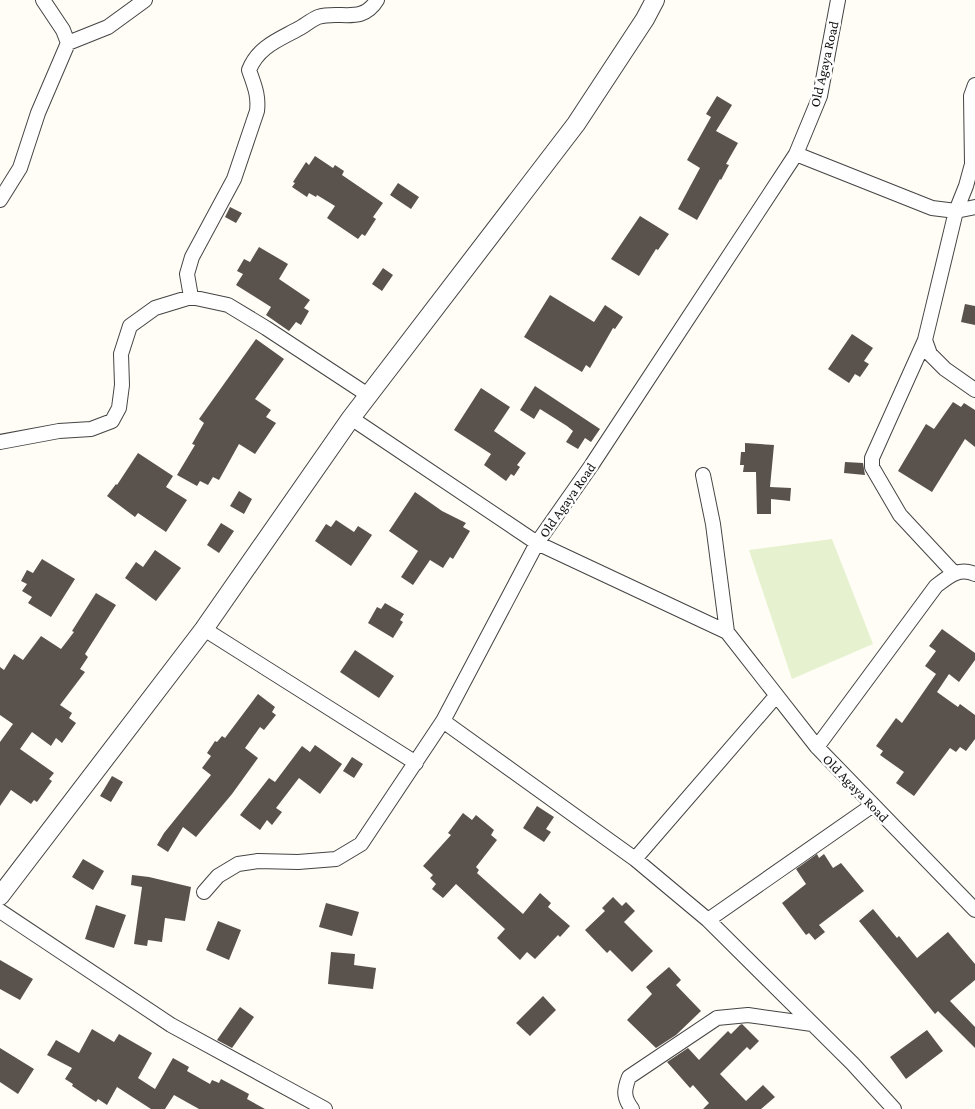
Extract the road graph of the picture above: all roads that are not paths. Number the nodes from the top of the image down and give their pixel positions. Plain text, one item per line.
1 (43, 0) edge
2 (145, 0) edge
3 (377, 0) edge
4 (655, 0) edge
5 (838, 0) edge
6 (68, 43) junction
7 (975, 85) edge
8 (796, 154) junction
9 (974, 166) edge
10 (0, 200) edge
11 (975, 207) edge
12 (956, 210) junction
13 (191, 297) junction
14 (924, 340) junction
15 (975, 390) edge
16 (368, 395) junction
17 (351, 418) junction
18 (0, 442) edge
19 (703, 475) dead end
20 (537, 544) junction
21 (954, 573) junction
22 (975, 574) edge
23 (204, 629) junction
24 (727, 632) junction
25 (776, 696) junction
26 (443, 722) junction
27 (817, 747) junction
28 (416, 763) junction
29 (873, 805) junction
30 (635, 859) junction
31 (204, 892) dead end
32 (0, 896) edge
33 (975, 910) edge
34 (0, 911) edge
35 (708, 920) junction
36 (812, 1024) junction
37 (325, 1109) edge
38 (632, 1109) edge
39 (894, 1109) edge

1 - 6 street
2 - 6 street
3 - 13 street
4 - 16 street
5 - 8 street, Old Agaya Road
6 - 10 street
7 - 9 street
8 - 12 street
8 - 20 street, Old Agaya Road
9 - 12 street
11 - 12 street
12 - 14 street
13 - 16 street
13 - 18 street
14 - 15 street
14 - 21 street
16 - 17 street
17 - 20 street
17 - 23 street
19 - 24 street
20 - 24 street, Old Agaya Road
20 - 26 street
21 - 22 street
21 - 27 street
23 - 28 street
23 - 32 street
24 - 25 street, Old Agaya Road
25 - 27 street, Old Agaya Road
25 - 30 street
26 - 28 street
26 - 30 street
27 - 29 street, Old Agaya Road
28 - 31 street
29 - 33 street, Old Agaya Road
29 - 35 street
30 - 35 street
34 - 37 street
35 - 36 street
36 - 38 street
36 - 39 street

